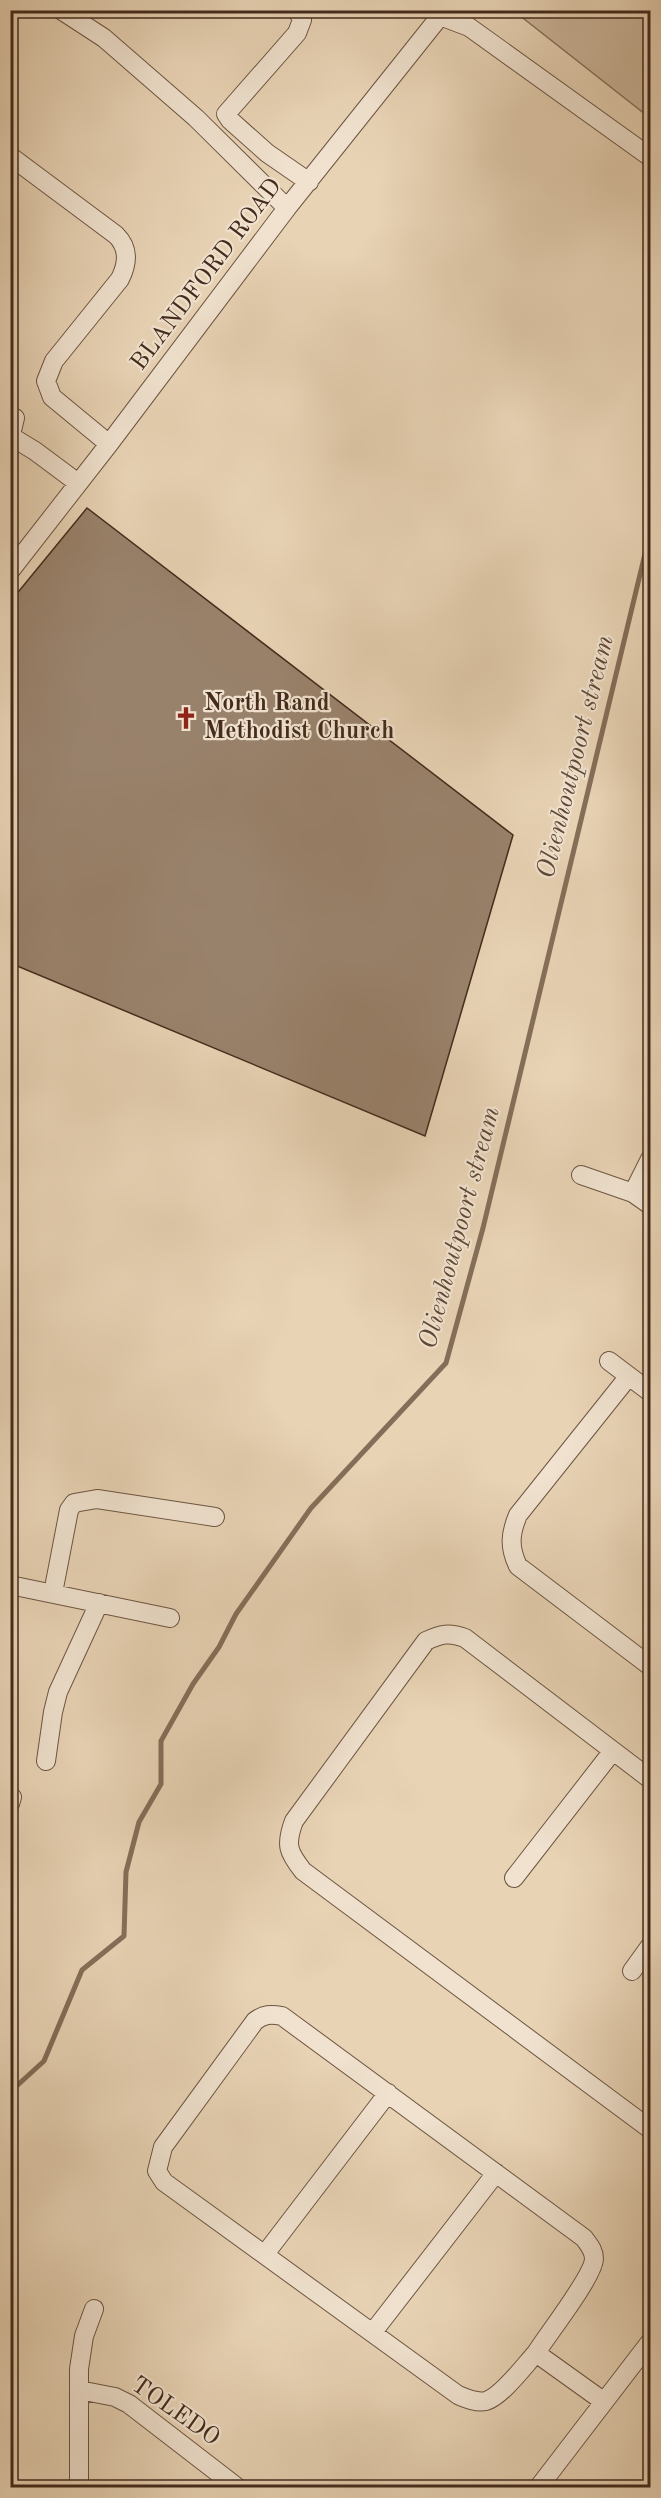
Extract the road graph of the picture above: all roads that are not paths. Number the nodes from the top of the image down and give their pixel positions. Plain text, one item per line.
1 (62, 10) edge
2 (297, 10) edge
3 (444, 12) edge
4 (10, 156) edge
5 (651, 157) edge
6 (309, 182) junction
7 (287, 208) junction
8 (15, 418) dead end
9 (11, 438) edge
10 (109, 444) junction
11 (78, 483) junction
12 (10, 571) edge
13 (651, 1159) edge
14 (581, 1175) dead end
15 (633, 1193) junction
16 (651, 1205) edge
17 (609, 1361) dead end
18 (629, 1376) junction
19 (651, 1392) edge
20 (214, 1517) dead end
21 (10, 1585) edge
22 (53, 1593) junction
23 (99, 1603) junction
24 (170, 1618) dead end
25 (651, 1666) edge
26 (612, 1752) junction
27 (46, 1761) dead end
28 (651, 1779) edge
29 (514, 1878) dead end
30 (651, 1946) edge
31 (632, 1971) dead end
32 (388, 2093) junction
33 (651, 2129) edge
34 (496, 2173) junction
35 (265, 2254) junction
36 (94, 2309) dead end
37 (373, 2332) junction
38 (651, 2342) edge
39 (536, 2353) junction
40 (79, 2390) junction
41 (603, 2401) junction
42 (79, 2487) edge
43 (238, 2487) edge
44 (538, 2487) edge

1 - 7 street
2 - 6 street
3 - 5 street
3 - 6 street, BLANDFORD ROAD
4 - 10 street
6 - 7 street, BLANDFORD ROAD
7 - 10 street, BLANDFORD ROAD
8 - 9 street
9 - 11 street
10 - 11 street, BLANDFORD ROAD
11 - 12 street, BLANDFORD ROAD
13 - 15 street
14 - 15 street
15 - 16 street
17 - 18 street
18 - 19 street
18 - 25 street
20 - 22 street
21 - 22 street
22 - 23 street
23 - 24 street
23 - 27 street
26 - 28 street
26 - 29 street
26 - 33 street
30 - 31 street
32 - 34 street
32 - 35 street
32 - 35 street
34 - 37 street
34 - 39 street
35 - 37 street
36 - 40 street
37 - 39 street
38 - 41 street
39 - 41 street
40 - 42 street
40 - 43 street, TOLEDO
41 - 44 street

